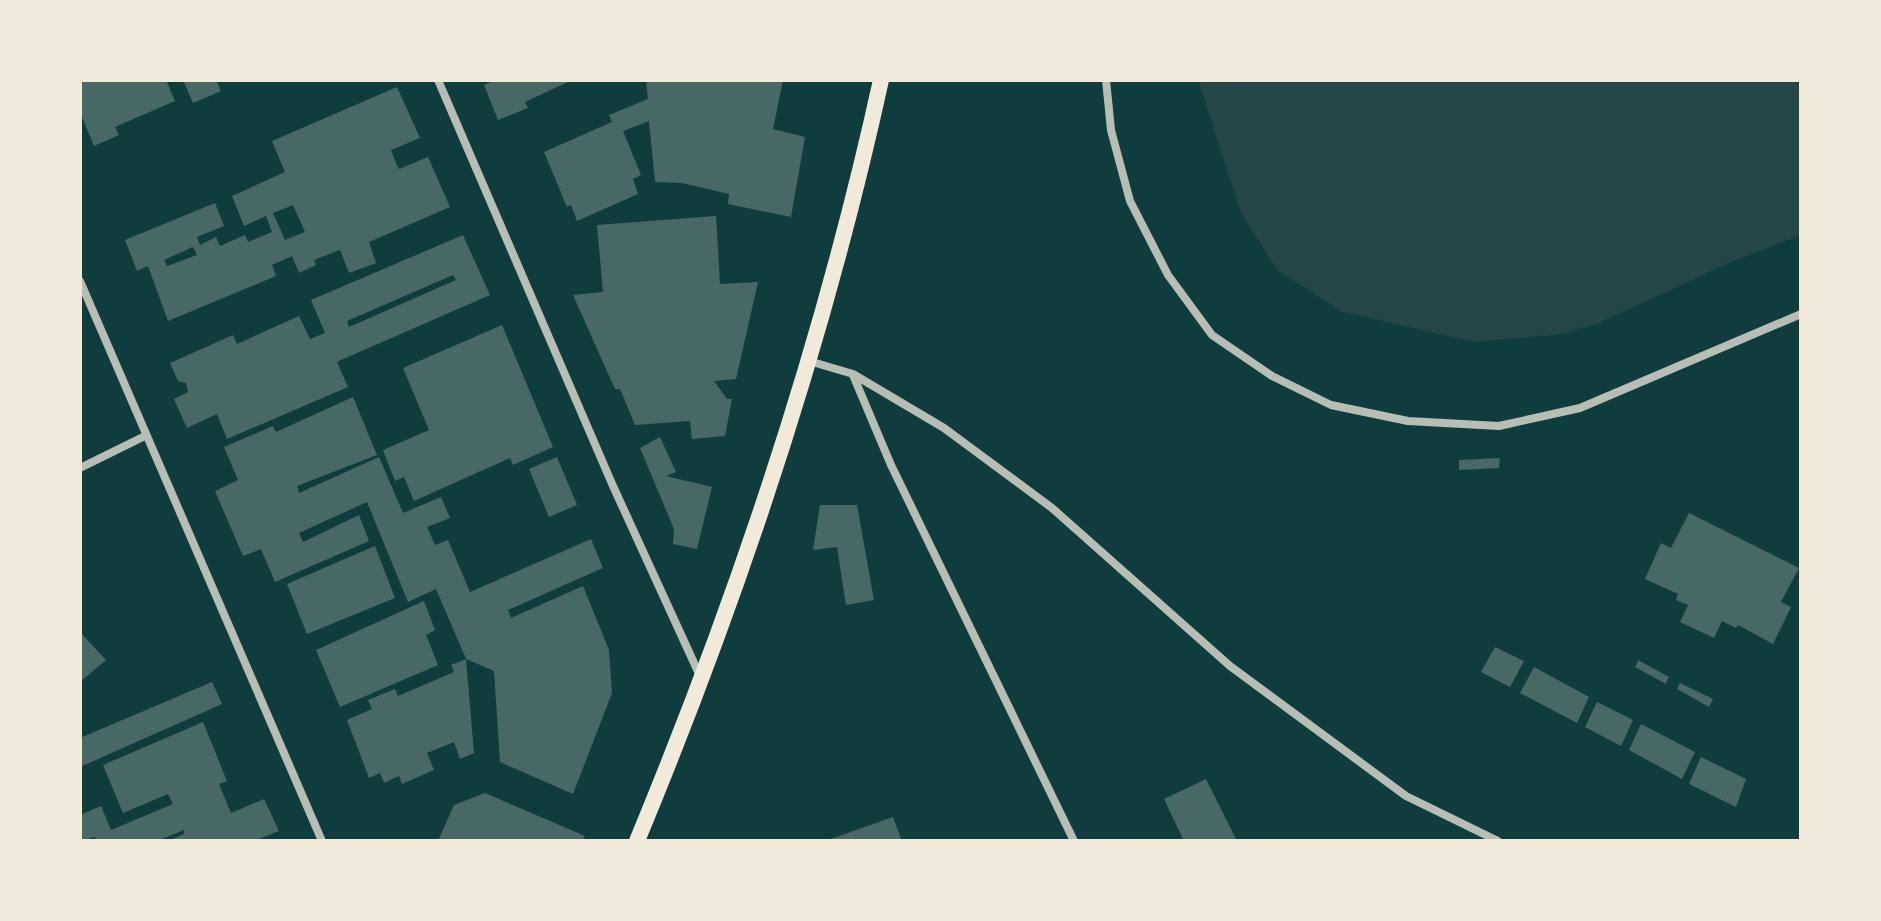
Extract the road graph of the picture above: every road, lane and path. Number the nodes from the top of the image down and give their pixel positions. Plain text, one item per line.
1 (438, 80) edge
2 (881, 80) edge
3 (1106, 80) edge
4 (80, 281) edge
5 (1801, 314) edge
6 (808, 361) junction
7 (853, 374) junction
8 (145, 436) junction
9 (80, 468) edge
10 (703, 681) junction
11 (322, 841) edge
12 (637, 841) edge
13 (1074, 841) edge
14 (1498, 841) edge

1 - 10 street
2 - 6 main road
3 - 5 street
4 - 8 street
6 - 7 street
6 - 10 main road
7 - 13 street
7 - 14 street
8 - 9 street
8 - 11 street
10 - 12 main road

